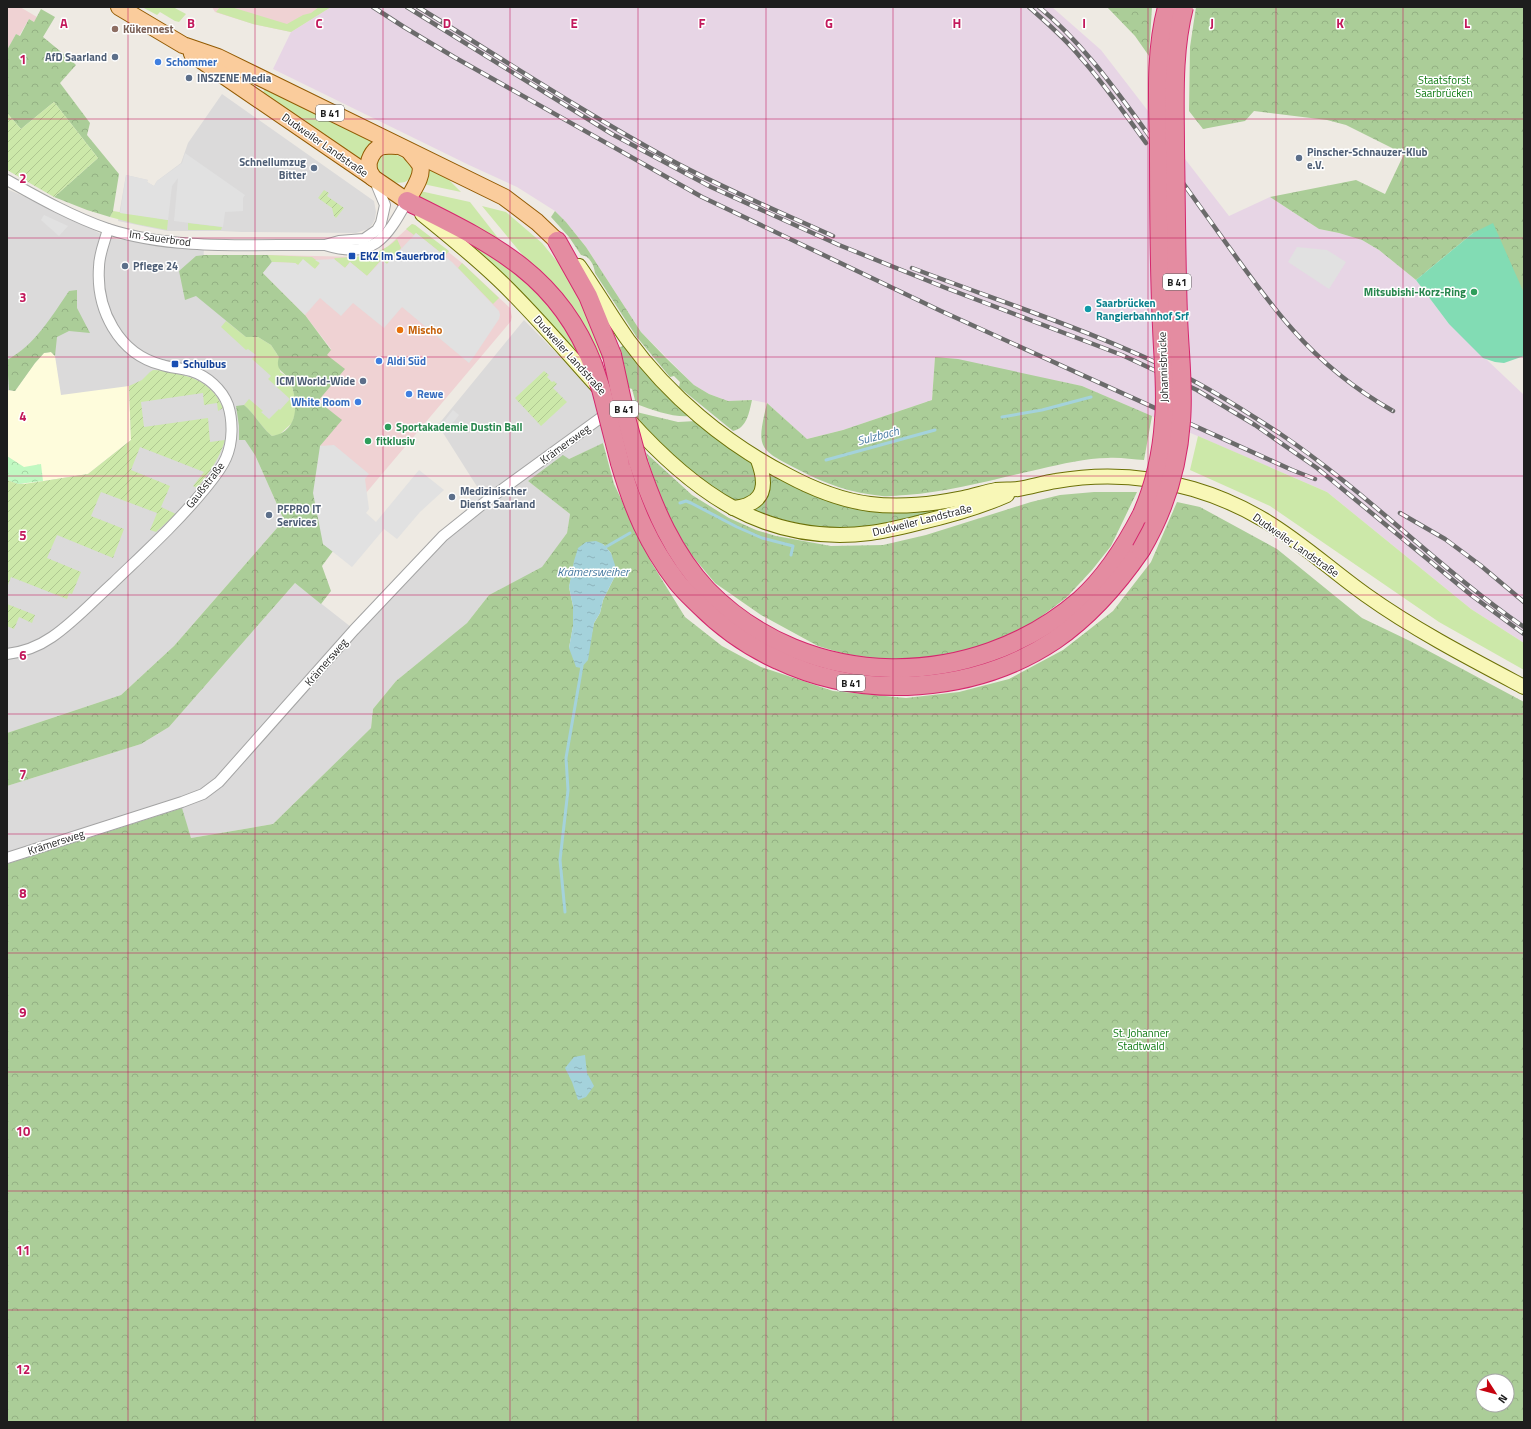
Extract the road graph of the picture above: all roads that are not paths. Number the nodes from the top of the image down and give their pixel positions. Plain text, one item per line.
1 (119, 7) edge
2 (1167, 7) edge
3 (1184, 7) edge
4 (183, 45) junction
5 (403, 149) junction
6 (373, 178) junction
7 (7, 180) edge
8 (407, 201) junction
9 (108, 229) junction
10 (557, 241) junction
11 (325, 245) junction
12 (616, 406) junction
13 (758, 460) junction
14 (1019, 489) junction
15 (733, 508) junction
16 (7, 654) edge
17 (1524, 687) edge
18 (7, 858) edge

1 - 4 main road, Dudweiler Landstraße / B 41
2 - 10 highway, Johannisbrücke / B 41, bridge
3 - 8 highway, Johannisbrücke / B 41, bridge
4 - 5 main road, Dudweiler Landstraße / B 41
4 - 6 main road, Dudweiler Landstraße / B 41
5 - 6 main road
5 - 8 main road
5 - 10 main road, Dudweiler Landstraße
6 - 8 main road, Dudweiler Landstraße
6 - 11 street, Im Sauerbrod
7 - 9 street, Im Sauerbrod
8 - 11 street, Im Sauerbrod
8 - 12 main road, Dudweiler Landstraße
9 - 11 street, Im Sauerbrod
9 - 16 street, Gaußstraße
10 - 13 main road, Dudweiler Landstraße
12 - 15 main road, Dudweiler Landstraße
12 - 18 street, Krämersweg
13 - 14 main road, Dudweiler Landstraße
13 - 15 main road
14 - 15 main road, Dudweiler Landstraße
14 - 17 main road, Dudweiler Landstraße

